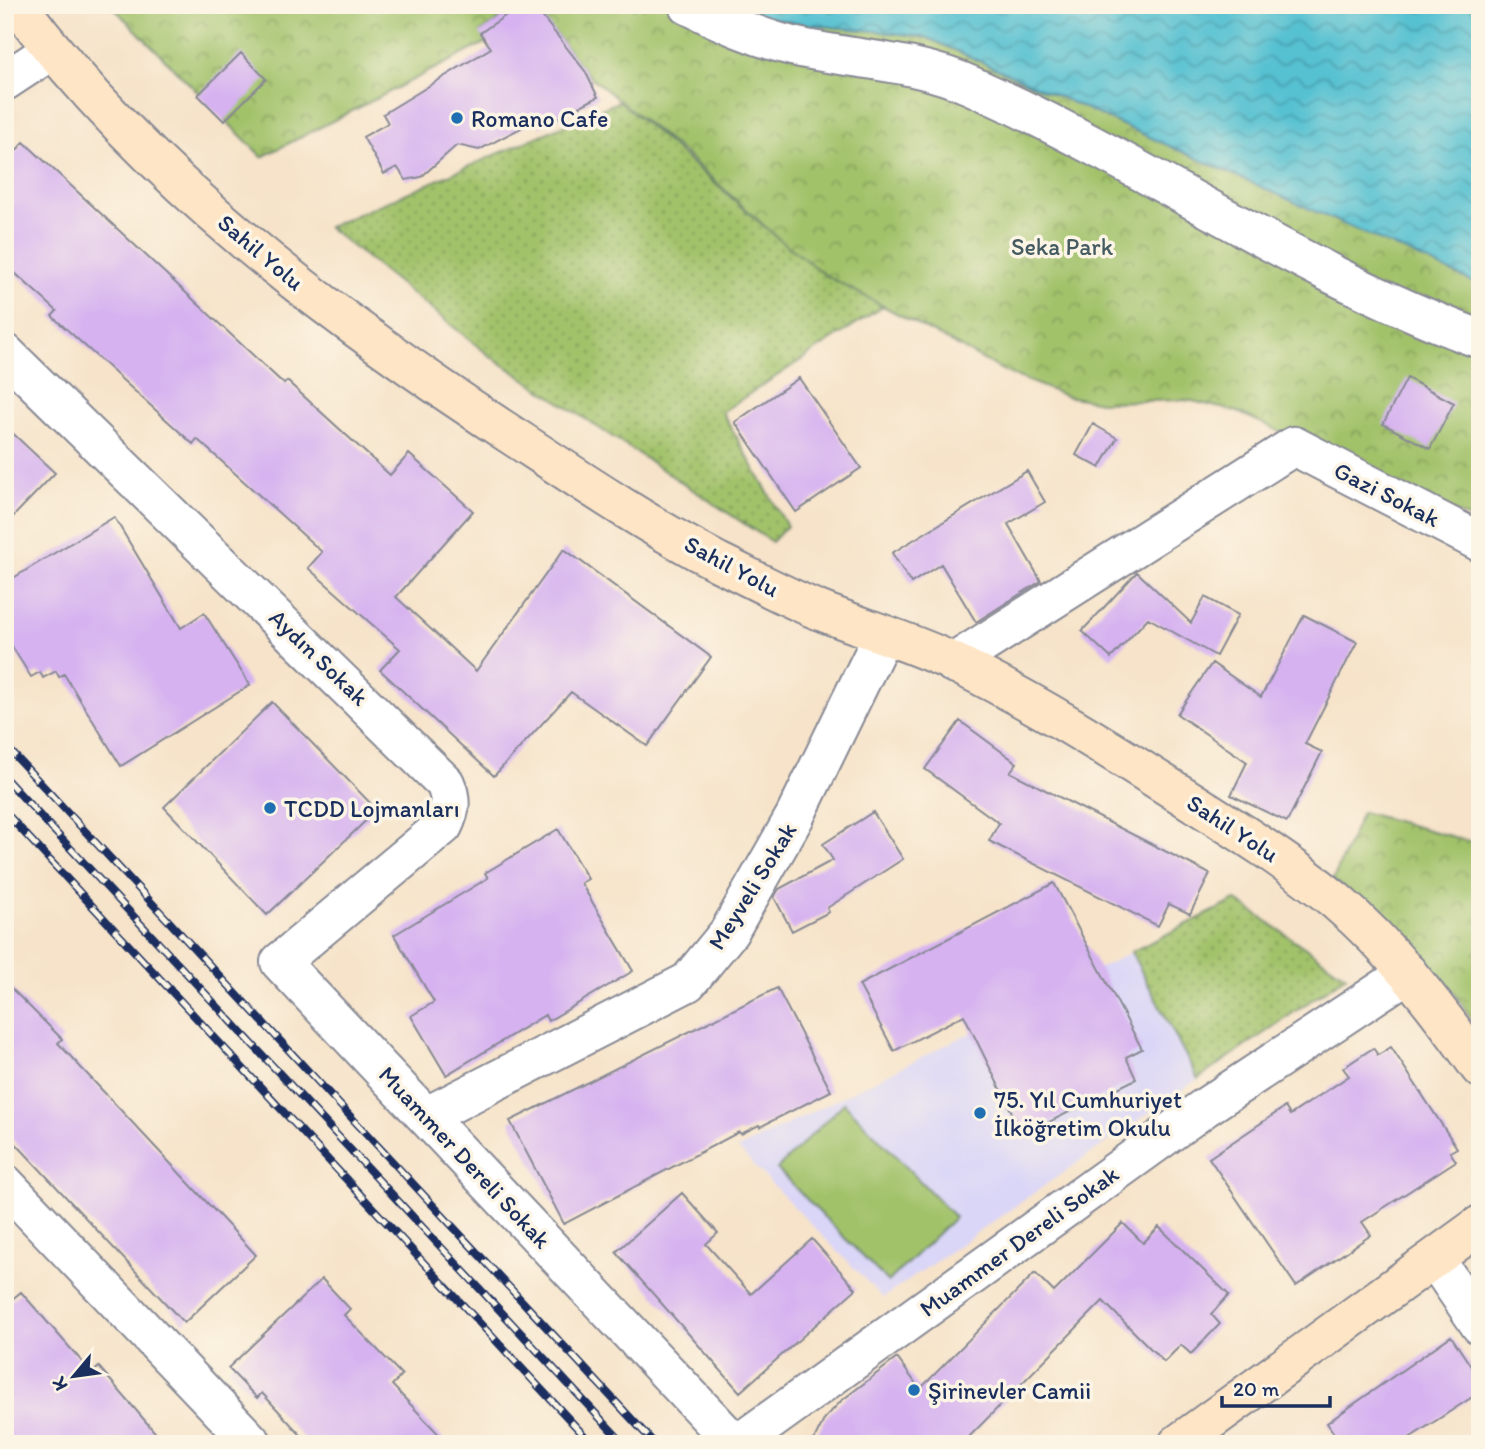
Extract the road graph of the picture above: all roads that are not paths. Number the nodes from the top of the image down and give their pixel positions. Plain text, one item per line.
1 (18, 5) edge
2 (688, 5) edge
3 (52, 50) junction
4 (5, 81) edge
5 (1480, 339) edge
6 (5, 353) edge
7 (1480, 542) edge
8 (883, 635) junction
9 (953, 663) junction
10 (280, 962) joint
11 (1408, 973) junction
12 (1480, 1068) edge
13 (427, 1116) junction
14 (5, 1184) edge
15 (1480, 1225) edge
16 (1435, 1259) junction
17 (1480, 1325) edge
18 (1192, 1434) edge
19 (253, 1444) edge
20 (736, 1444) edge

1 - 3 main road, Sahil Yolu
2 - 5 street
3 - 4 street
3 - 8 main road, Sahil Yolu
6 - 10 street, Aydın Sokak
7 - 9 street, Gazi Sokak
8 - 9 main road, Sahil Yolu
8 - 13 street, Meyveli Sokak
9 - 11 main road, Sahil Yolu
10 - 13 street, Muammer Dereli Sokak
11 - 12 main road, Sahil Yolu
11 - 20 street, Muammer Dereli Sokak
13 - 20 street, Muammer Dereli Sokak
14 - 19 street
15 - 16 main road
16 - 17 street
16 - 18 main road

